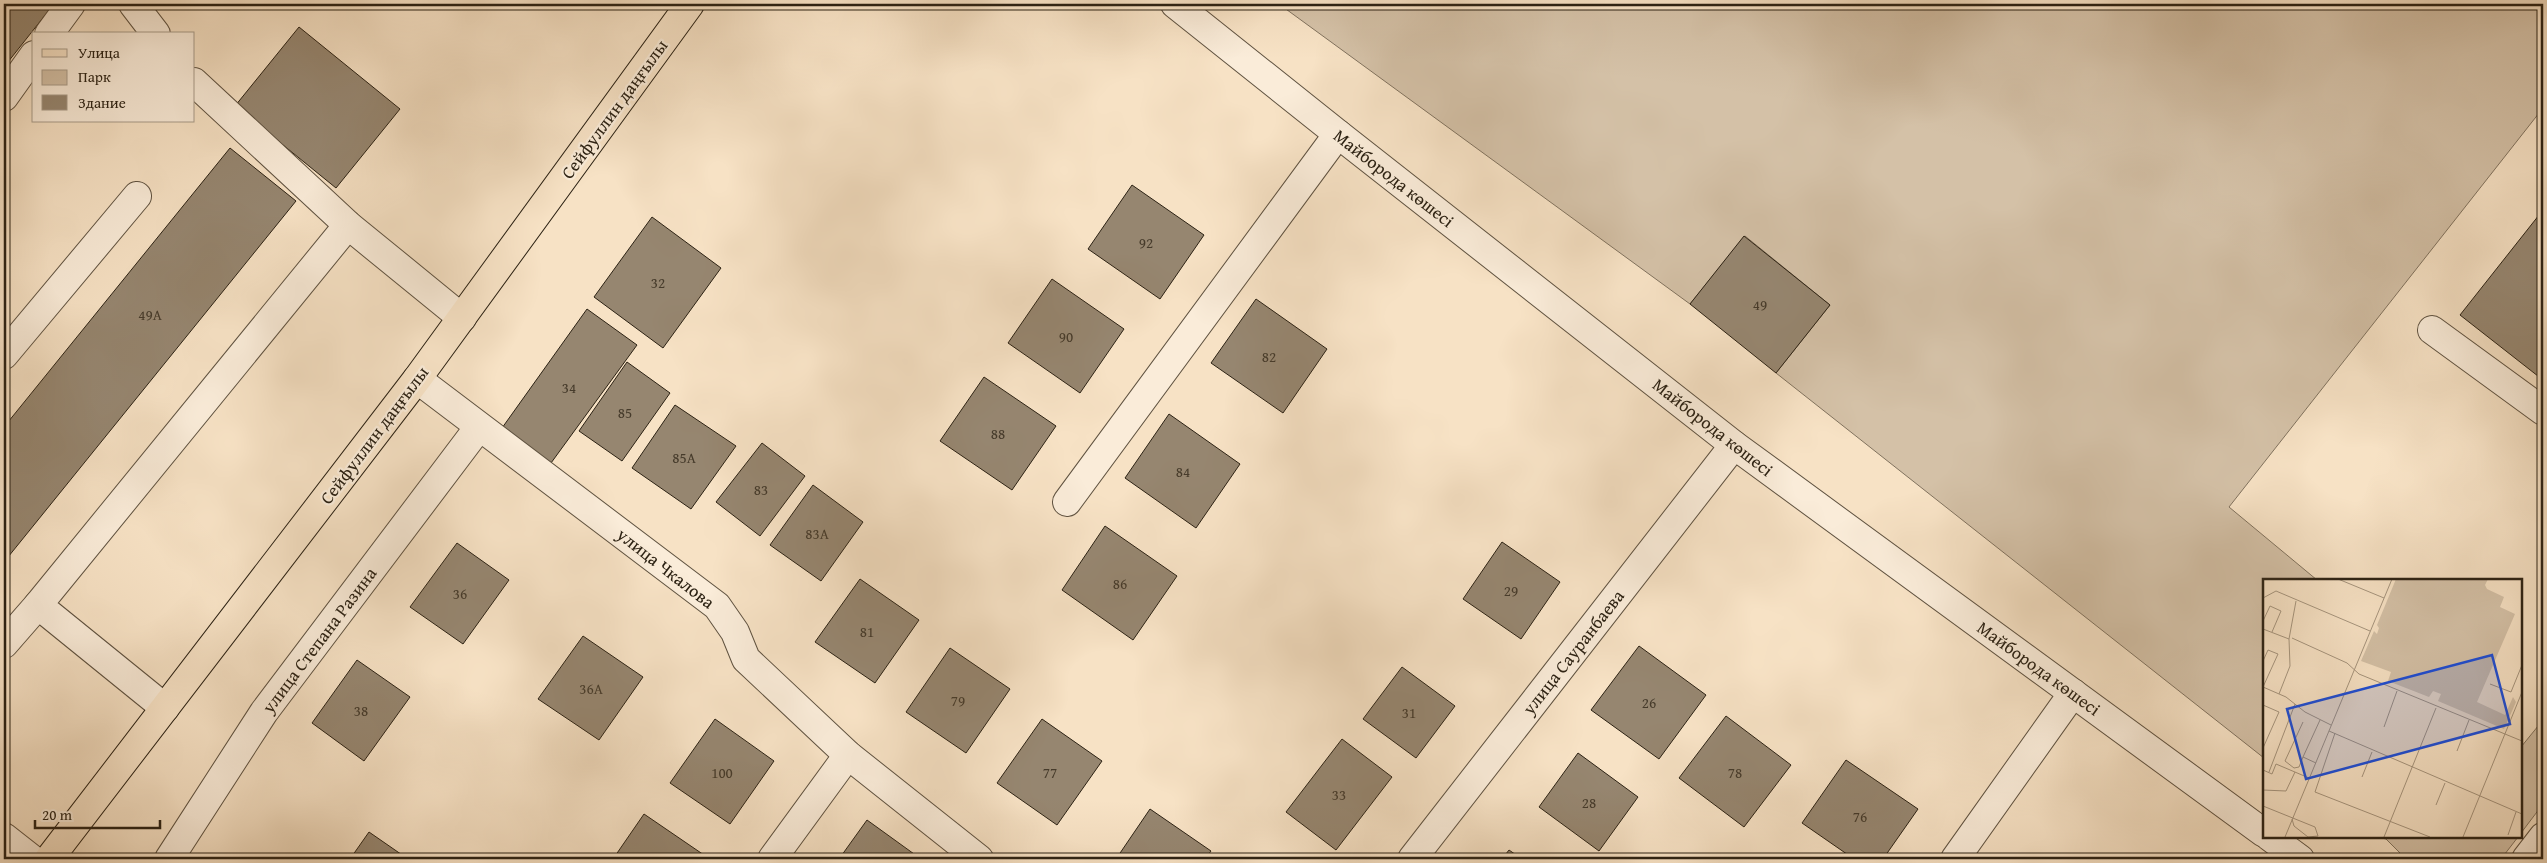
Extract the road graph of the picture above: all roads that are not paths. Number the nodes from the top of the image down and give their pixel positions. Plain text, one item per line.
1 (71, 4) edge
2 (133, 4) edge
3 (690, 4) edge
4 (1175, 4) edge
5 (50, 32) edge
6 (154, 32) edge
7 (32, 58) edge
8 (195, 83) edge
9 (4, 97) edge
10 (1338, 134) junction
11 (137, 196) dead end
12 (348, 224) junction
13 (462, 318) junction
14 (2432, 330) dead end
15 (4, 355) edge
16 (417, 379) junction
17 (2543, 411) edge
18 (479, 427) junction
19 (1734, 445) junction
20 (1067, 502) dead end
21 (38, 605) junction
22 (4, 644) edge
23 (2073, 693) junction
24 (165, 708) junction
25 (848, 755) junction
26 (2263, 832) edge
27 (4, 837) edge
28 (2543, 837) edge
29 (2271, 838) edge
30 (32, 859) edge
31 (49, 859) edge
32 (169, 859) edge
33 (772, 859) edge
34 (979, 859) edge
35 (1412, 859) edge
36 (1955, 859) edge
37 (2300, 859) edge
38 (2526, 859) edge

1 - 5 street
2 - 6 street
3 - 13 main road, Сейфуллин даңғылы
4 - 10 street, Майборода көшесі
7 - 9 street
8 - 12 street
10 - 19 street, Майборода көшесі
10 - 20 street
11 - 15 street
12 - 13 street
12 - 21 street
13 - 16 main road, Сейфуллин даңғылы
14 - 17 street
16 - 18 street, улица Чкалова
16 - 24 main road, Сейфуллин даңғылы
18 - 25 street, улица Чкалова
18 - 32 street, улица Степана Разина
19 - 23 street, Майборода көшесі
19 - 35 street, улица Сауранбаева
21 - 22 street
21 - 24 street
23 - 26 street, Майборода көшесі
23 - 36 street
24 - 31 main road, Сейфуллин даңғылы
25 - 33 street
25 - 34 street, улица Чкалова
27 - 30 street
28 - 38 street
29 - 37 street

